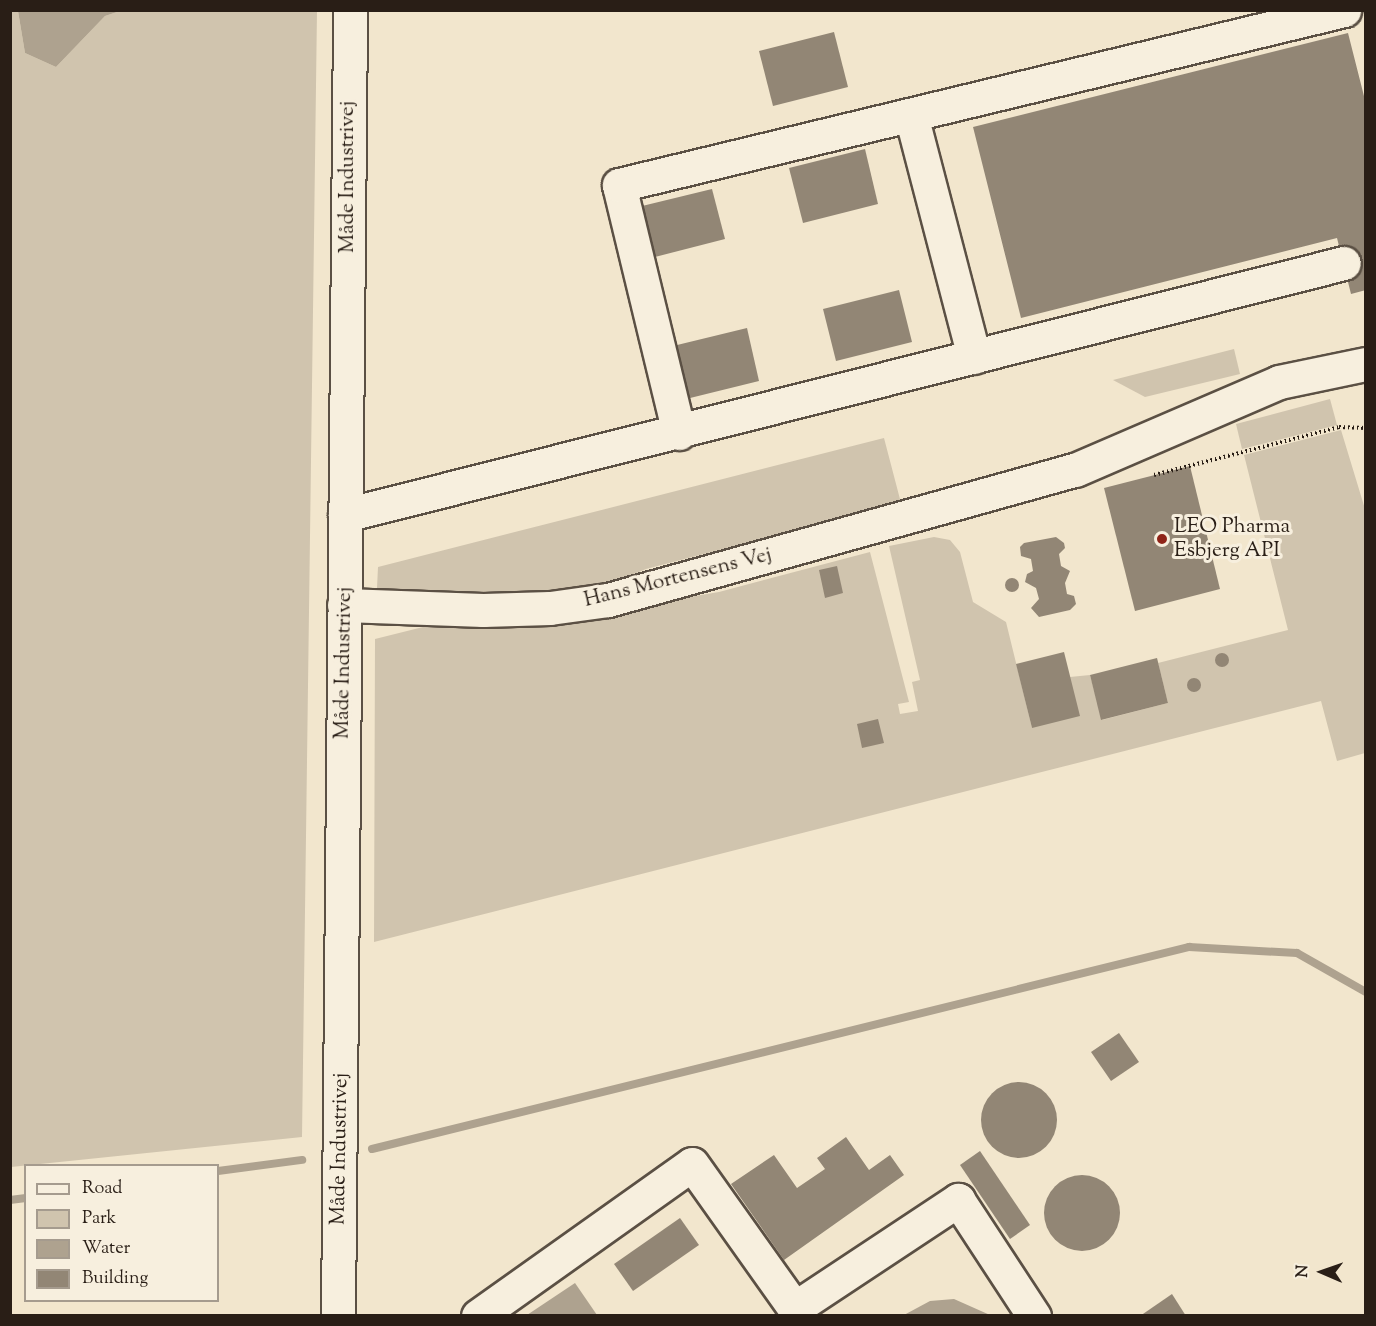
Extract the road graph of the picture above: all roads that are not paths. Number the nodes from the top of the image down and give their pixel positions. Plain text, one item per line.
1 (350, 10) edge
2 (1344, 10) edge
3 (911, 115) junction
4 (1344, 263) dead end
5 (974, 357) junction
6 (1365, 364) edge
7 (679, 433) junction
8 (345, 515) junction
9 (345, 605) junction
10 (798, 1312) edge
11 (338, 1316) edge
12 (478, 1316) edge
13 (1034, 1316) edge

1 - 8 street, Måde Industrivej
2 - 3 street
3 - 5 street
3 - 7 street
4 - 5 street
5 - 7 street
6 - 9 street, Hans Mortensens Vej
7 - 8 street
8 - 9 street, Måde Industrivej
9 - 11 street, Måde Industrivej
10 - 12 street
10 - 13 street

